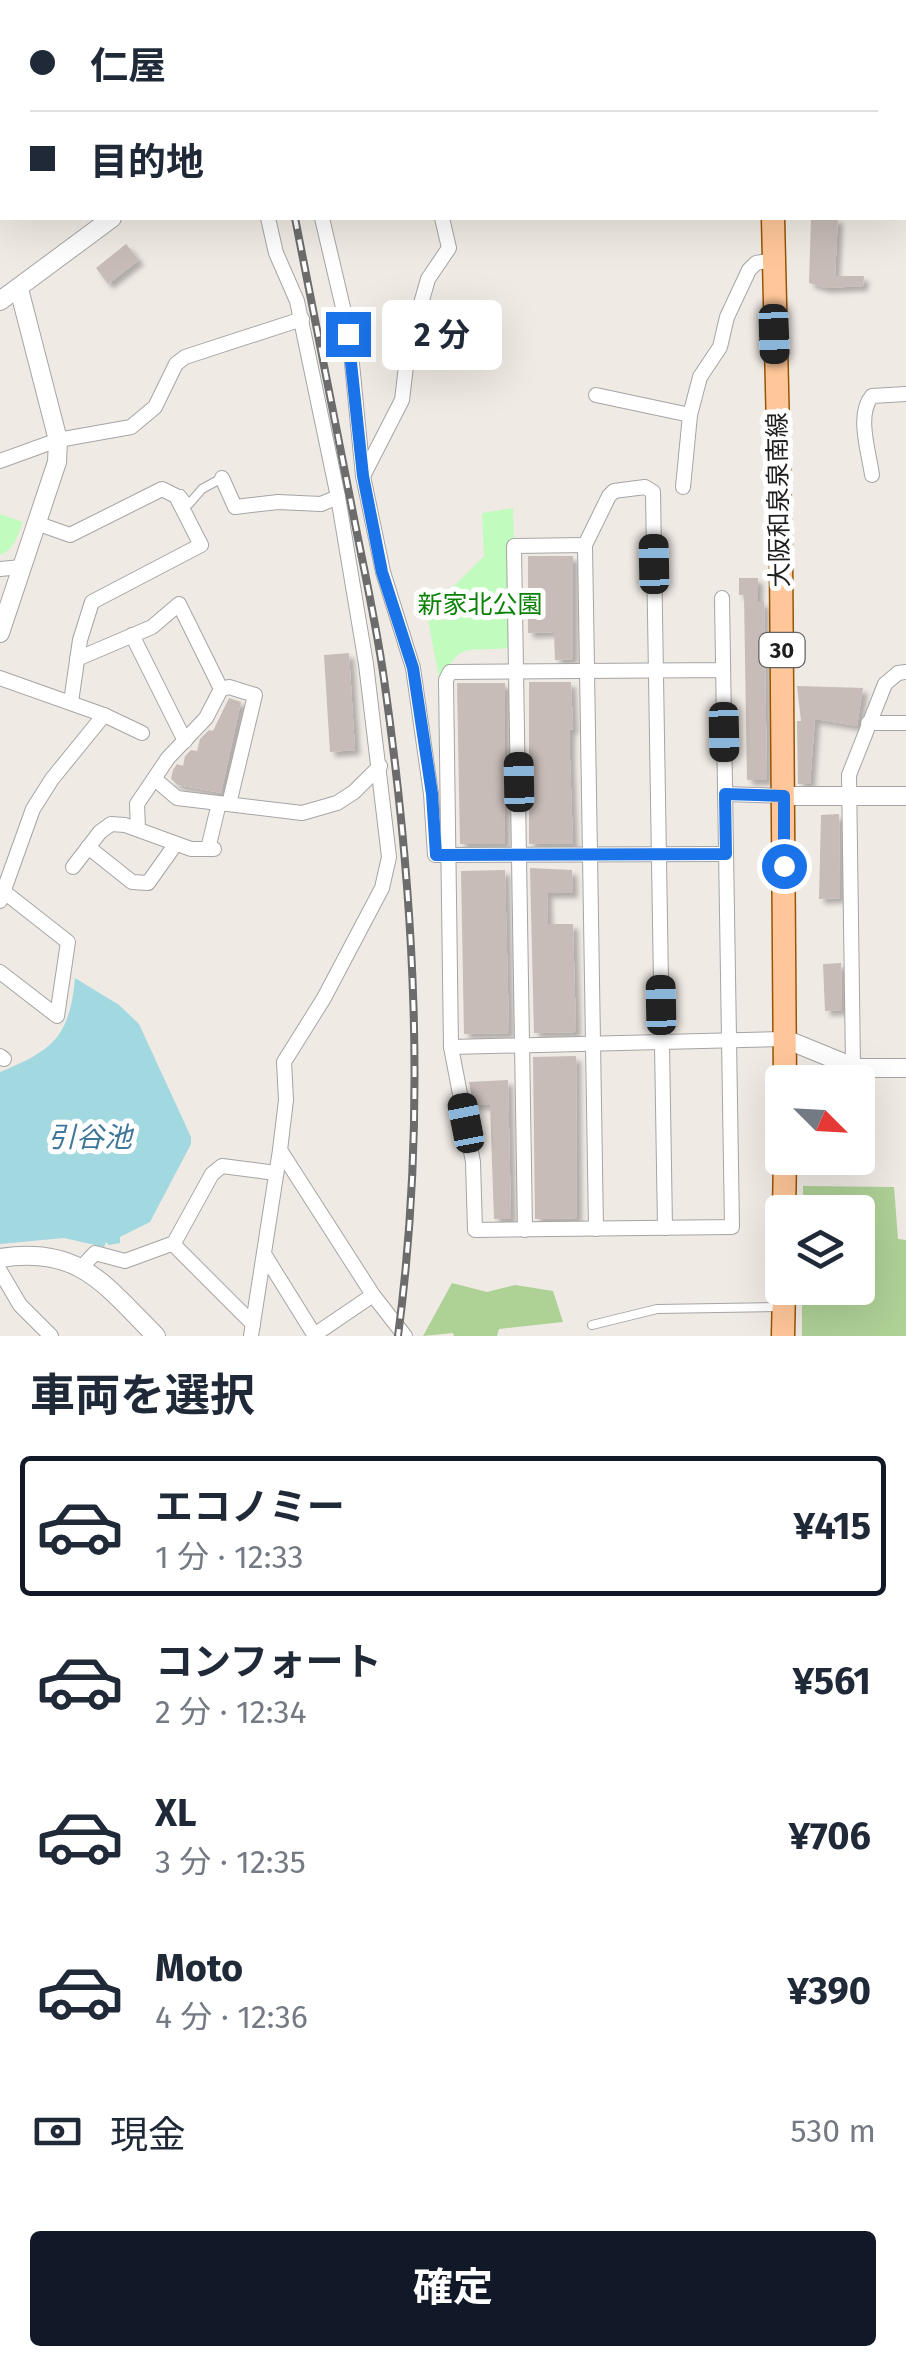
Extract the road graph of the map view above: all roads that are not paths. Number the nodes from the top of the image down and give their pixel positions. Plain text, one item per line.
1 (109, 220) edge
2 (268, 220) edge
3 (322, 220) edge
4 (442, 220) edge
5 (772, 220) edge
6 (772, 260) junction
7 (20, 289) junction
8 (0, 302) edge
9 (302, 319) junction
10 (906, 394) edge
11 (596, 395) dead end
12 (690, 415) junction
13 (58, 440) junction
14 (0, 461) edge
15 (872, 474) dead end
16 (363, 476) junction
17 (222, 478) joint
18 (683, 487) dead end
19 (168, 492) junction
20 (338, 497) junction
21 (36, 523) junction
22 (586, 545) junction
23 (22, 567) junction
24 (0, 569) edge
25 (722, 598) dead end
26 (0, 634) edge
27 (132, 635) junction
28 (77, 659) junction
29 (656, 670) junction
30 (723, 670) junction
31 (586, 671) junction
32 (517, 672) junction
33 (906, 672) edge
34 (0, 678) edge
35 (220, 689) junction
36 (71, 702) junction
37 (104, 714) junction
38 (868, 723) junction
39 (906, 723) edge
40 (142, 733) dead end
41 (185, 740) junction
42 (380, 766) junction
43 (156, 780) junction
44 (725, 794) junction
45 (784, 796) junction
46 (850, 796) junction
47 (906, 796) edge
48 (224, 803) junction
49 (138, 829) junction
50 (176, 845) junction
51 (88, 847) junction
52 (658, 854) junction
53 (726, 854) junction
54 (590, 855) junction
55 (449, 856) junction
56 (520, 856) junction
57 (72, 867) dead end
58 (2, 896) edge
59 (0, 972) edge
60 (728, 1040) junction
61 (785, 1040) junction
62 (662, 1042) junction
63 (593, 1044) junction
64 (522, 1045) junction
65 (451, 1047) junction
66 (785, 1065) edge
67 (849, 1065) edge
68 (852, 1065) edge
69 (875, 1067) edge
70 (906, 1068) edge
71 (280, 1150) junction
72 (276, 1173) junction
73 (664, 1228) junction
74 (596, 1229) junction
75 (525, 1230) junction
76 (172, 1244) junction
77 (264, 1254) junction
78 (0, 1258) edge
79 (81, 1268) junction
80 (0, 1271) edge
81 (373, 1294) junction
82 (765, 1299) edge
83 (784, 1305) edge
84 (592, 1325) dead end
85 (252, 1330) edge
86 (315, 1335) edge
87 (51, 1336) edge
88 (156, 1336) edge
89 (405, 1336) edge
90 (784, 1336) edge

1 - 7 street
2 - 9 street
3 - 16 street
4 - 16 street
5 - 6 main road, 大阪和泉泉南線 / 30
6 - 12 street
6 - 45 main road, 大阪和泉泉南線 / 30
7 - 8 street
7 - 13 street
9 - 13 street
9 - 20 street
10 - 15 street
11 - 12 street
12 - 18 street
13 - 14 street
13 - 21 street
16 - 55 street
17 - 19 lane
17 - 20 street
19 - 21 street
19 - 28 street
20 - 42 street
21 - 23 street
22 - 29 street
22 - 31 street
22 - 32 street
23 - 24 street
23 - 26 street
25 - 30 street
27 - 28 street
27 - 35 street
27 - 41 street
28 - 36 street
29 - 30 street
29 - 31 street
29 - 52 street
30 - 44 street
31 - 32 street
31 - 54 street
32 - 55 street
32 - 56 street
33 - 38 street
34 - 36 street
35 - 41 street
35 - 48 street
36 - 37 street
37 - 40 street
37 - 58 street
38 - 39 street
38 - 46 street
41 - 43 street
42 - 48 street
42 - 71 street
43 - 48 street
43 - 49 street
44 - 45 street
44 - 53 street
45 - 46 street
45 - 61 main road, 大阪和泉泉南線 / 30
46 - 47 street
46 - 68 street
48 - 50 street
49 - 50 street
49 - 51 street
50 - 51 street
51 - 57 street
52 - 53 street
52 - 54 street
52 - 62 street
53 - 60 street
54 - 56 street
54 - 63 street
55 - 56 street
55 - 65 street
56 - 64 street
58 - 59 street
60 - 61 street
60 - 62 street
60 - 73 street
61 - 66 main road, 大阪和泉泉南線 / 30
61 - 67 street
62 - 63 street
62 - 73 street
63 - 64 street
63 - 74 street
64 - 65 street
64 - 75 street
65 - 75 street
69 - 70 street
71 - 72 street
71 - 81 street
72 - 76 street
72 - 77 street
73 - 74 street
74 - 75 street
76 - 79 street
76 - 85 street
77 - 85 street
77 - 86 street
78 - 79 street
79 - 88 street
80 - 87 street
81 - 86 street
81 - 89 street
82 - 84 lane
83 - 90 main road

